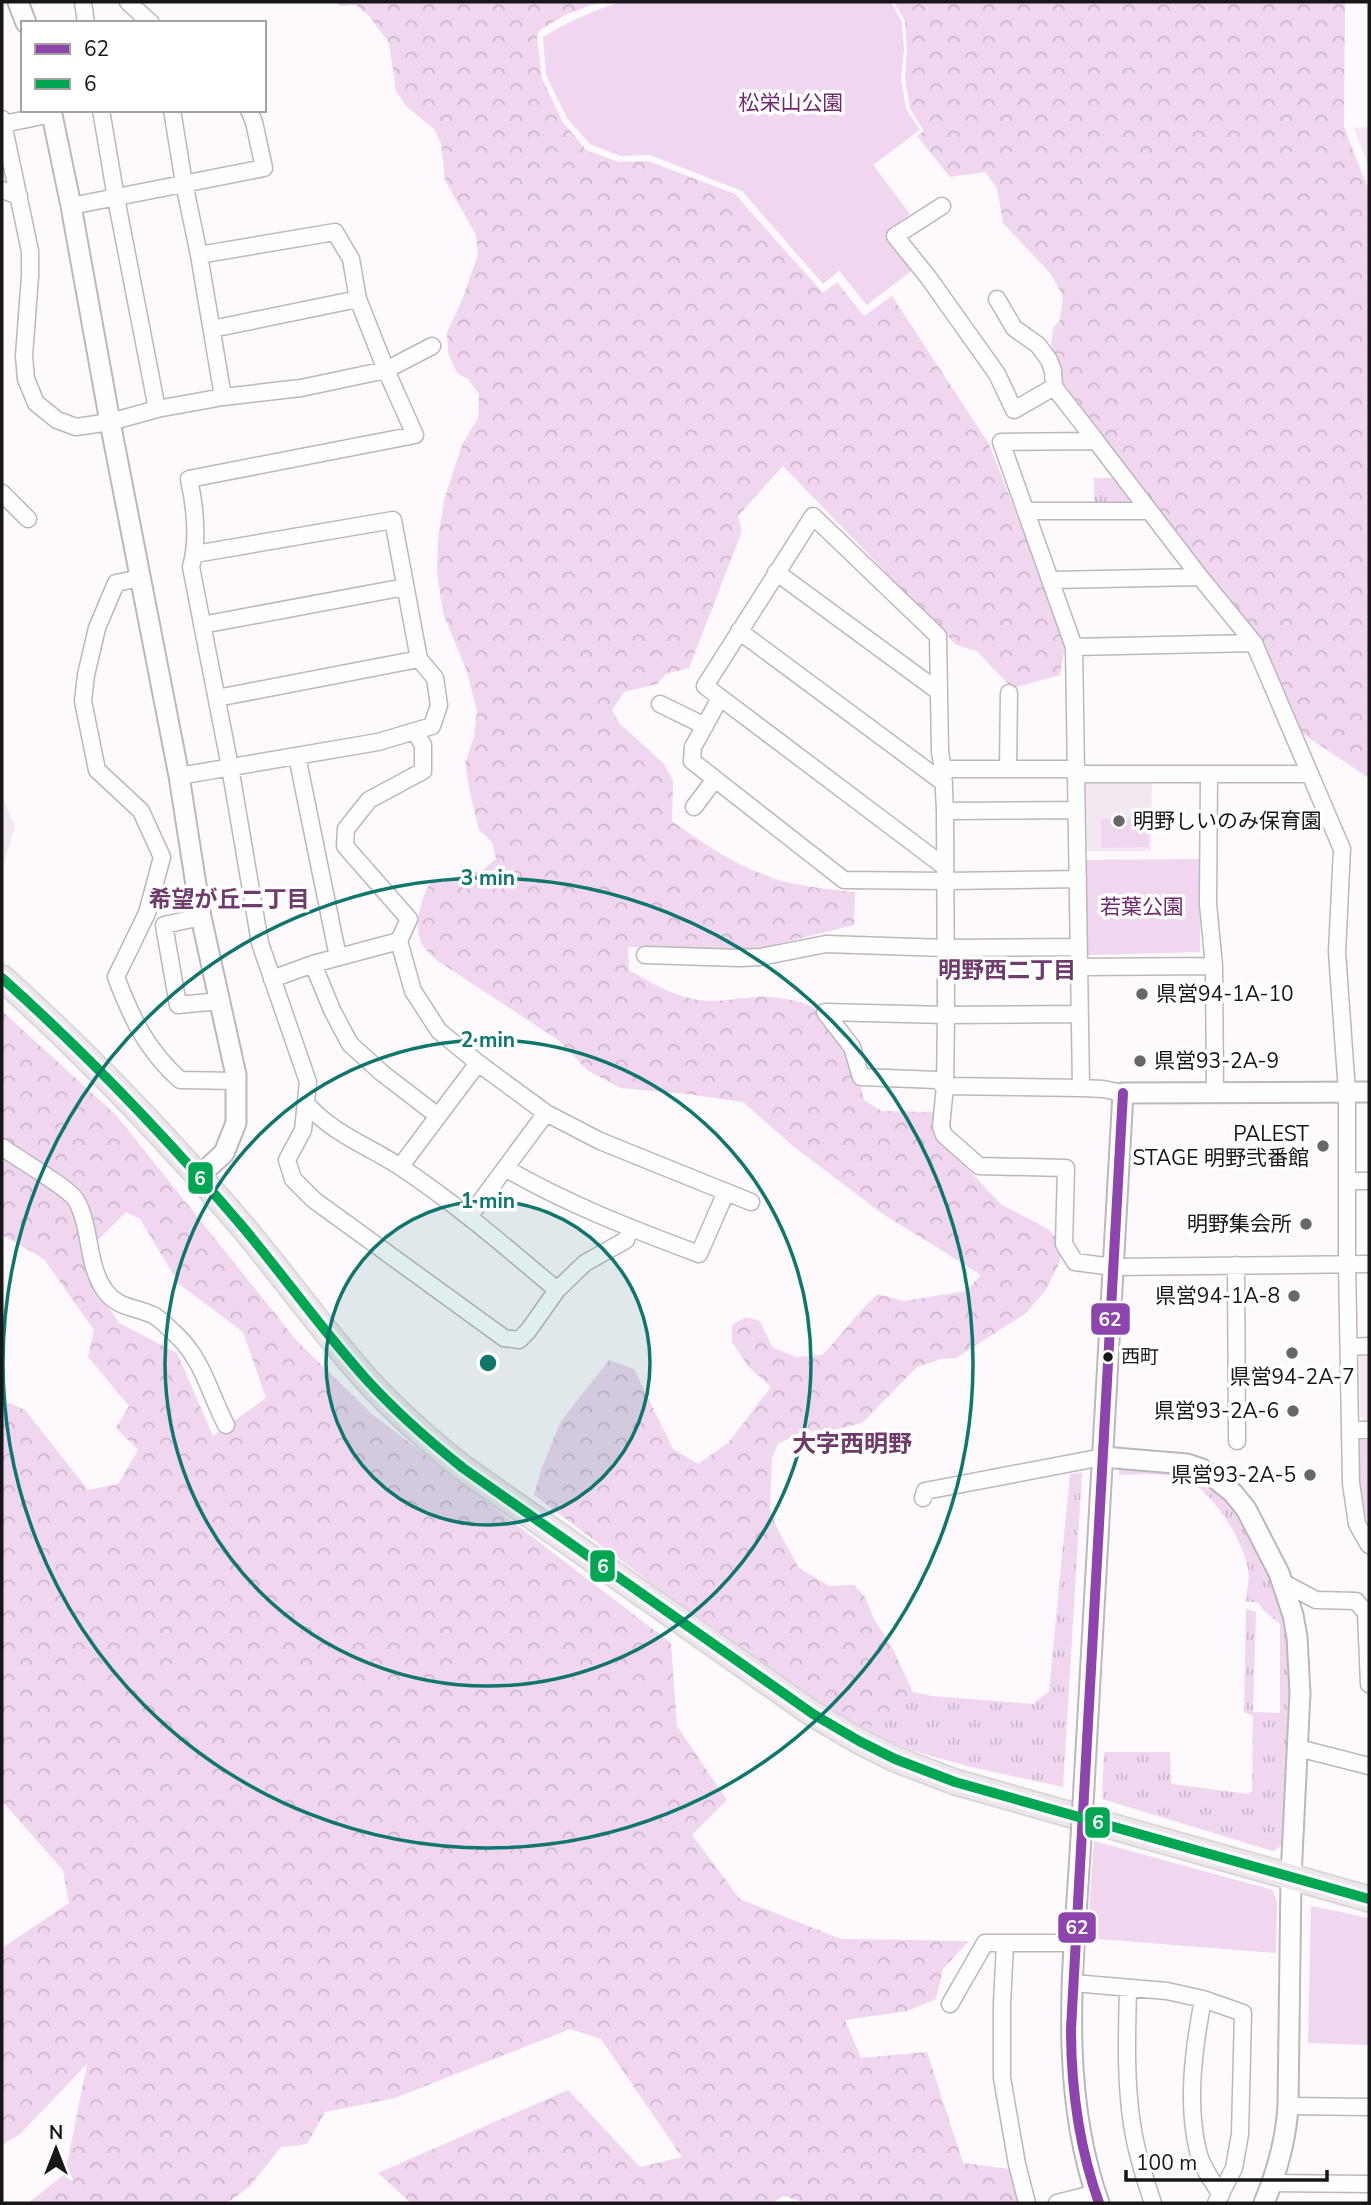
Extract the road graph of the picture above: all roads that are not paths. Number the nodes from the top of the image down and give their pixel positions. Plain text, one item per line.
1 (18, 2) edge
2 (83, 2) edge
3 (128, 2) edge
4 (25, 21) edge
5 (86, 21) edge
6 (149, 21) edge
7 (52, 112) edge
8 (101, 112) edge
9 (172, 112) edge
10 (250, 112) edge
11 (2, 121) edge
12 (184, 183) junction
13 (2, 190) edge
14 (19, 196) junction
15 (116, 198) junction
16 (71, 206) junction
17 (942, 206) dead end
18 (200, 255) junction
19 (358, 299) junction
20 (997, 299) dead end
21 (212, 329) junction
22 (432, 346) dead end
23 (386, 370) junction
24 (1054, 387) junction
25 (223, 397) junction
26 (158, 409) junction
27 (110, 422) junction
28 (1097, 440) junction
29 (2, 493) edge
30 (1027, 511) junction
31 (1149, 511) junction
32 (28, 519) dead end
33 (195, 554) junction
34 (776, 572) junction
35 (1200, 577) junction
36 (140, 579) junction
37 (1052, 580) junction
38 (405, 587) junction
39 (202, 625) junction
40 (738, 631) junction
41 (1254, 643) junction
42 (1074, 647) junction
43 (419, 659) junction
44 (938, 691) junction
45 (1009, 693) dead end
46 (216, 698) junction
47 (720, 698) junction
48 (660, 704) dead end
49 (705, 726) junction
50 (415, 732) junction
51 (297, 756) junction
52 (230, 767) junction
53 (1008, 769) junction
54 (1076, 774) junction
55 (1310, 774) junction
56 (1209, 775) junction
57 (179, 776) junction
58 (944, 776) junction
59 (715, 779) junction
60 (694, 807) dead end
61 (1077, 810) junction
62 (945, 811) junction
63 (945, 874) junction
64 (1078, 879) junction
65 (201, 918) junction
66 (399, 941) junction
67 (1079, 947) junction
68 (945, 948) junction
69 (645, 955) dead end
70 (338, 957) junction
71 (313, 964) junction
72 (1214, 966) junction
73 (1080, 967) junction
74 (2, 978) edge
75 (272, 979) junction
76 (220, 1001) junction
77 (1080, 1014) junction
78 (946, 1015) junction
79 (478, 1063) junction
80 (236, 1081) junction
81 (945, 1086) junction
82 (1080, 1088) junction
83 (1347, 1092) junction
84 (1369, 1092) edge
85 (1123, 1093) junction
86 (1215, 1093) junction
87 (306, 1103) junction
88 (546, 1112) junction
89 (438, 1116) junction
90 (2, 1147) edge
91 (400, 1167) junction
92 (505, 1168) junction
93 (198, 1177) junction
94 (1347, 1181) junction
95 (1369, 1181) edge
96 (726, 1192) junction
97 (751, 1202) dead end
98 (468, 1217) junction
99 (630, 1228) junction
100 (1347, 1264) junction
101 (1369, 1264) edge
102 (1236, 1265) junction
103 (1113, 1267) junction
104 (557, 1290) junction
105 (1369, 1346) edge
106 (1350, 1347) junction
107 (226, 1425) dead end
108 (1351, 1430) junction
109 (1369, 1430) edge
110 (1237, 1441) dead end
111 (1102, 1457) junction
112 (923, 1498) dead end
113 (1369, 1545) edge
114 (1282, 1582) junction
115 (1369, 1684) edge
116 (1298, 1748) junction
117 (1369, 1766) edge
118 (1292, 1877) junction
119 (1369, 1899) edge
120 (1075, 1943) junction
121 (1005, 1944) junction
122 (1073, 1983) junction
123 (1128, 1988) junction
124 (1203, 1999) junction
125 (950, 2004) dead end
126 (1287, 2106) junction
127 (1369, 2107) edge
128 (1272, 2183) junction
129 (1369, 2185) edge
130 (1097, 2198) edge
131 (1218, 2199) edge
132 (1027, 2203) edge
133 (1057, 2203) edge
134 (1153, 2203) edge
135 (1264, 2203) edge

1 - 4 street
2 - 5 street
3 - 6 street
7 - 11 street
7 - 16 street
8 - 15 street
9 - 12 street
10 - 12 street
11 - 14 street
12 - 15 street
12 - 18 street
13 - 14 street
14 - 27 street
15 - 16 street
15 - 26 street
16 - 27 street
17 - 24 street
18 - 19 street
18 - 21 street
19 - 21 street
19 - 23 street
20 - 24 street
21 - 25 street
22 - 23 street
23 - 25 street
23 - 33 street
24 - 28 street
25 - 26 street
26 - 27 street
27 - 36 street
28 - 30 street
28 - 31 street
29 - 32 street
30 - 31 street
30 - 37 street
31 - 35 street
33 - 38 street
33 - 39 street
34 - 40 street
34 - 44 street
34 - 44 street
35 - 37 street
35 - 41 street
36 - 57 street
36 - 80 street
37 - 42 street
38 - 39 street
38 - 43 street
39 - 46 street
40 - 47 street
40 - 58 street
41 - 42 street
41 - 55 street
42 - 54 street
43 - 46 street
43 - 50 street
44 - 58 street
45 - 53 street
46 - 52 street
47 - 49 street
47 - 63 street
48 - 49 street
49 - 59 street
50 - 51 street
50 - 66 street
51 - 52 street
51 - 70 street
52 - 57 street
52 - 75 street
53 - 54 street
53 - 58 street
54 - 56 street
54 - 61 street
55 - 56 street
55 - 83 street
56 - 72 street
57 - 65 street
58 - 62 street
59 - 60 street
59 - 63 street
61 - 62 street
61 - 64 street
62 - 63 street
63 - 64 street
63 - 68 street
64 - 67 street
65 - 76 street
65 - 76 street
66 - 70 street
66 - 79 street
67 - 68 street
67 - 73 street
68 - 69 street
68 - 78 street
70 - 71 street
71 - 75 street
71 - 89 street
72 - 73 street
72 - 86 street
73 - 77 street
74 - 93 main road
75 - 87 street
76 - 80 street
77 - 78 street
77 - 82 street
78 - 81 street
78 - 81 street
79 - 88 street
79 - 89 street
80 - 93 street
81 - 82 street
81 - 103 street
82 - 85 street
83 - 84 street
83 - 86 street
83 - 94 street
85 - 86 street
85 - 103 street
87 - 91 street
87 - 104 street
88 - 92 street
88 - 96 street
89 - 91 street
90 - 107 street
91 - 98 street
92 - 98 street
92 - 99 street
93 - 118 main road
94 - 95 street
94 - 100 street
96 - 97 street
96 - 99 street
98 - 104 street
99 - 104 street
100 - 101 street
100 - 102 street
100 - 106 street
102 - 103 street
102 - 110 street
103 - 111 street
105 - 106 street
106 - 108 street
108 - 109 street
108 - 113 street
111 - 112 street
111 - 114 street
111 - 120 street, bridge
114 - 115 street
114 - 116 street
116 - 117 street
116 - 118 street
118 - 119 main road
118 - 126 street
120 - 121 street
120 - 122 street
121 - 125 street
121 - 132 street
122 - 123 street
122 - 130 street
123 - 124 street
123 - 134 street
124 - 131 street
124 - 131 street
126 - 127 street
126 - 128 street
128 - 129 street
128 - 135 street
130 - 133 street

